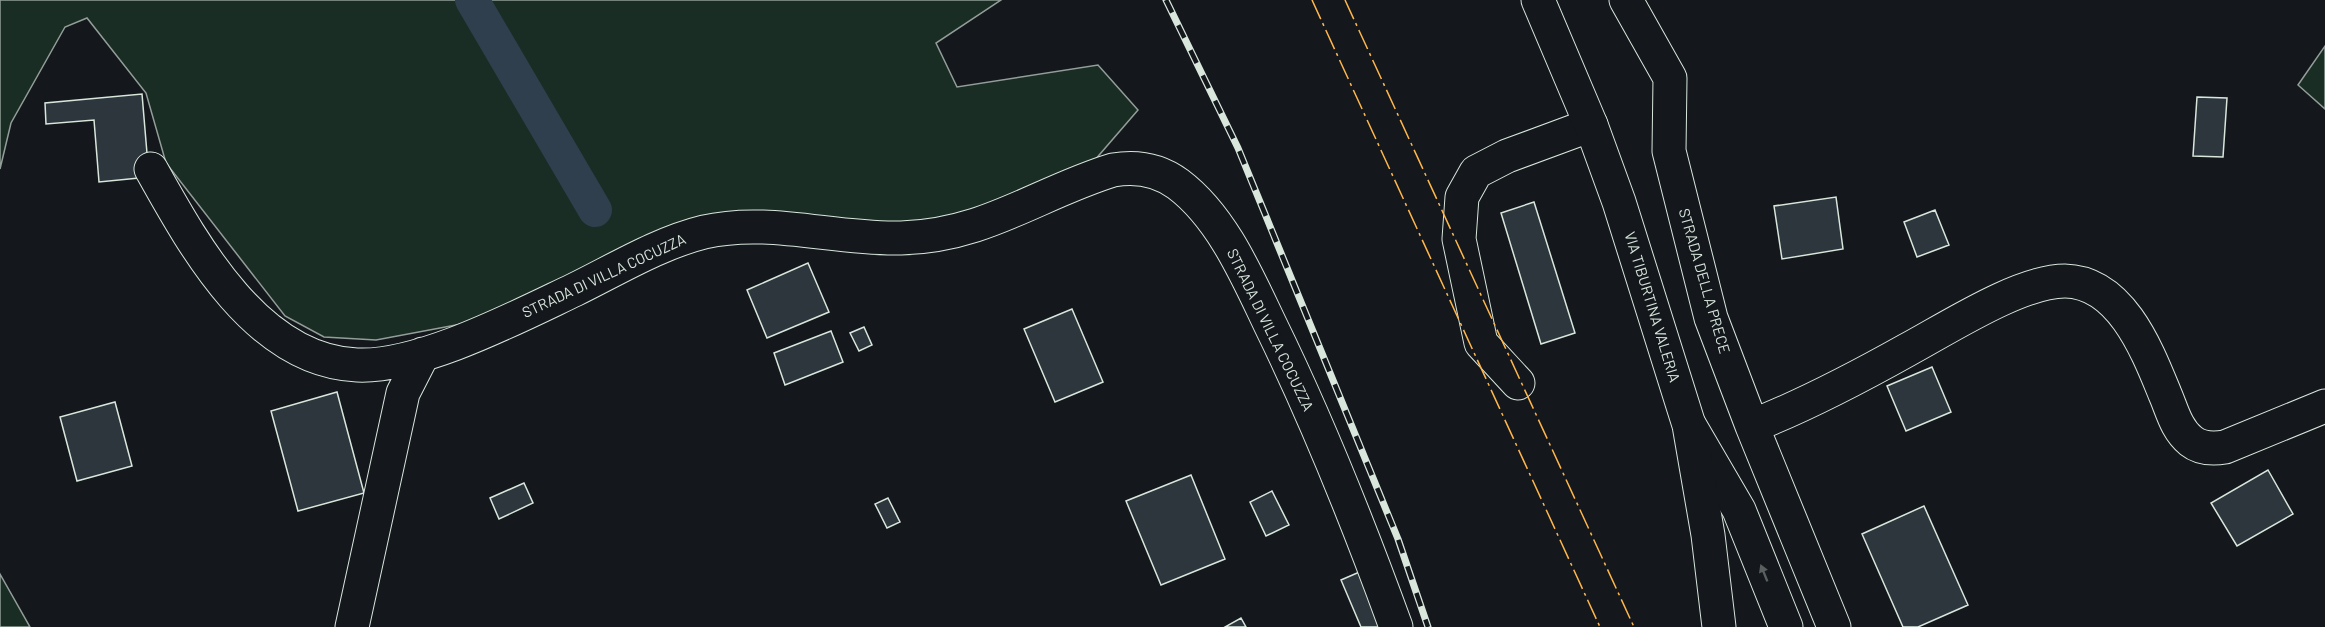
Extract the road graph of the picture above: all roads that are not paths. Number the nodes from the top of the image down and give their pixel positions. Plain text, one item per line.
1 (1538, 0) edge
2 (1626, 0) edge
3 (1591, 125) junction
4 (151, 170) dead end
5 (423, 354) junction
6 (1518, 382) dead end
7 (2325, 406) edge
8 (1689, 425) junction
9 (1752, 426) junction
10 (352, 627) edge
11 (1396, 627) edge
12 (1719, 627) edge
13 (1786, 627) edge
14 (1834, 627) edge

1 - 3 street, VIA TIBURTINA VALERIA
2 - 9 street, STRADA DELLA PRECE
3 - 6 street
3 - 8 street, VIA TIBURTINA VALERIA
4 - 5 street, STRADA DI VILLA COCUZZA
5 - 10 street
5 - 11 street, STRADA DI VILLA COCUZZA
7 - 9 street
8 - 12 street, VIA TIBURTINA VALERIA
13 -> 8 street
9 - 14 street, STRADA DELLA PRECE

